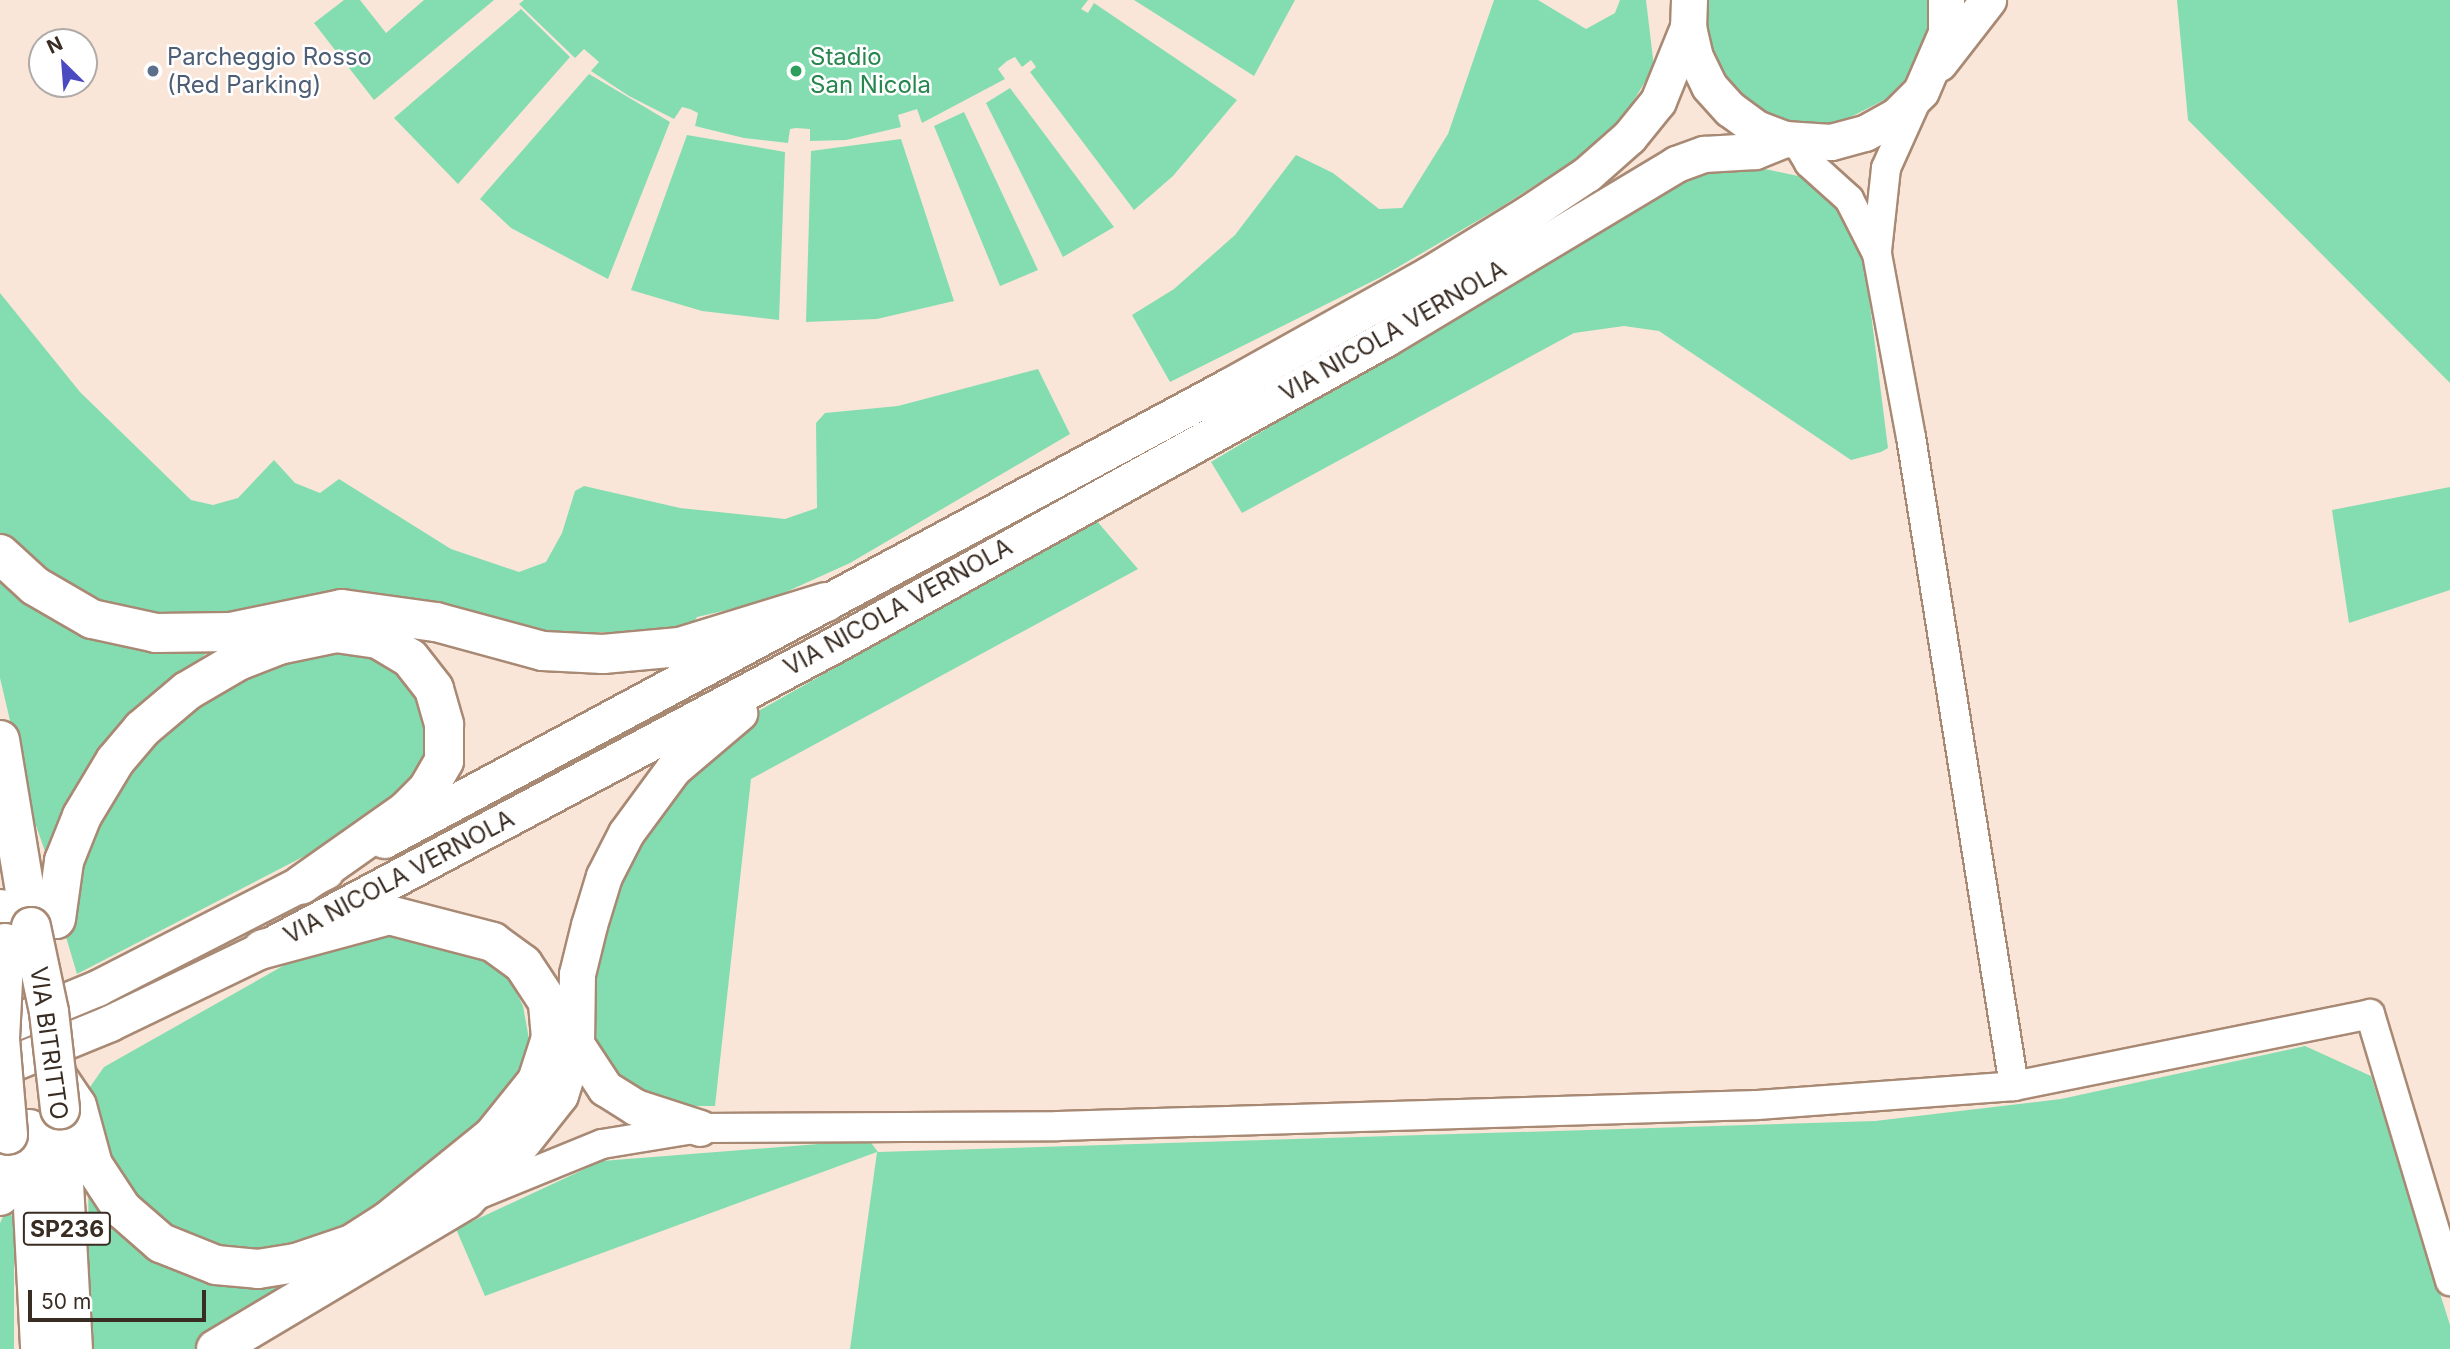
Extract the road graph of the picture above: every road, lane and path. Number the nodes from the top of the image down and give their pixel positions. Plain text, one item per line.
1 (1946, 0) edge
2 (1988, 0) edge
3 (1688, 13) edge
4 (1928, 80) junction
5 (1791, 140) junction
6 (1877, 254) junction
7 (1237, 401) junction
8 (1068, 492) junction
9 (0, 554) edge
10 (826, 602) junction
11 (832, 646) junction
12 (0, 740) edge
13 (301, 885) junction
14 (23, 925) edge
15 (263, 949) junction
16 (0, 1028) edge
17 (576, 1044) junction
18 (0, 1068) edge
19 (2014, 1086) junction
20 (46, 1111) junction
21 (700, 1128) junction
22 (0, 1196) edge
23 (466, 1200) junction
24 (2450, 1282) edge
25 (40, 1349) edge
26 (73, 1349) edge
27 (216, 1349) edge

1 - 4 main road
2 - 4 main road
3 - 5 main road
3 - 7 main road, VIA NICOLA VERNOLA
4 - 5 main road
4 - 6 street
5 - 6 street
5 - 7 main road, VIA NICOLA VERNOLA
6 - 19 street
7 - 8 main road, VIA NICOLA VERNOLA
8 - 10 main road, VIA NICOLA VERNOLA
8 - 11 main road, VIA NICOLA VERNOLA
9 - 10 highway
10 - 13 main road, VIA NICOLA VERNOLA
11 - 15 main road, VIA NICOLA VERNOLA
11 - 17 main road
12 - 14 highway, VIA BITRITTO / SP236
13 - 14 highway
13 - 16 main road, VIA NICOLA VERNOLA
14 - 20 highway, VIA BITRITTO / SP236, bridge
14 - 20 highway, VIA BITRITTO / SP236, bridge
15 - 18 main road, VIA NICOLA VERNOLA
15 - 20 highway
17 - 21 main road
17 - 23 main road
19 - 21 street
19 - 24 street
20 - 22 highway
20 - 25 highway, VIA BITRITTO / SP236
20 - 26 highway, VIA BITRITTO / SP236
21 - 23 street
23 - 27 highway

